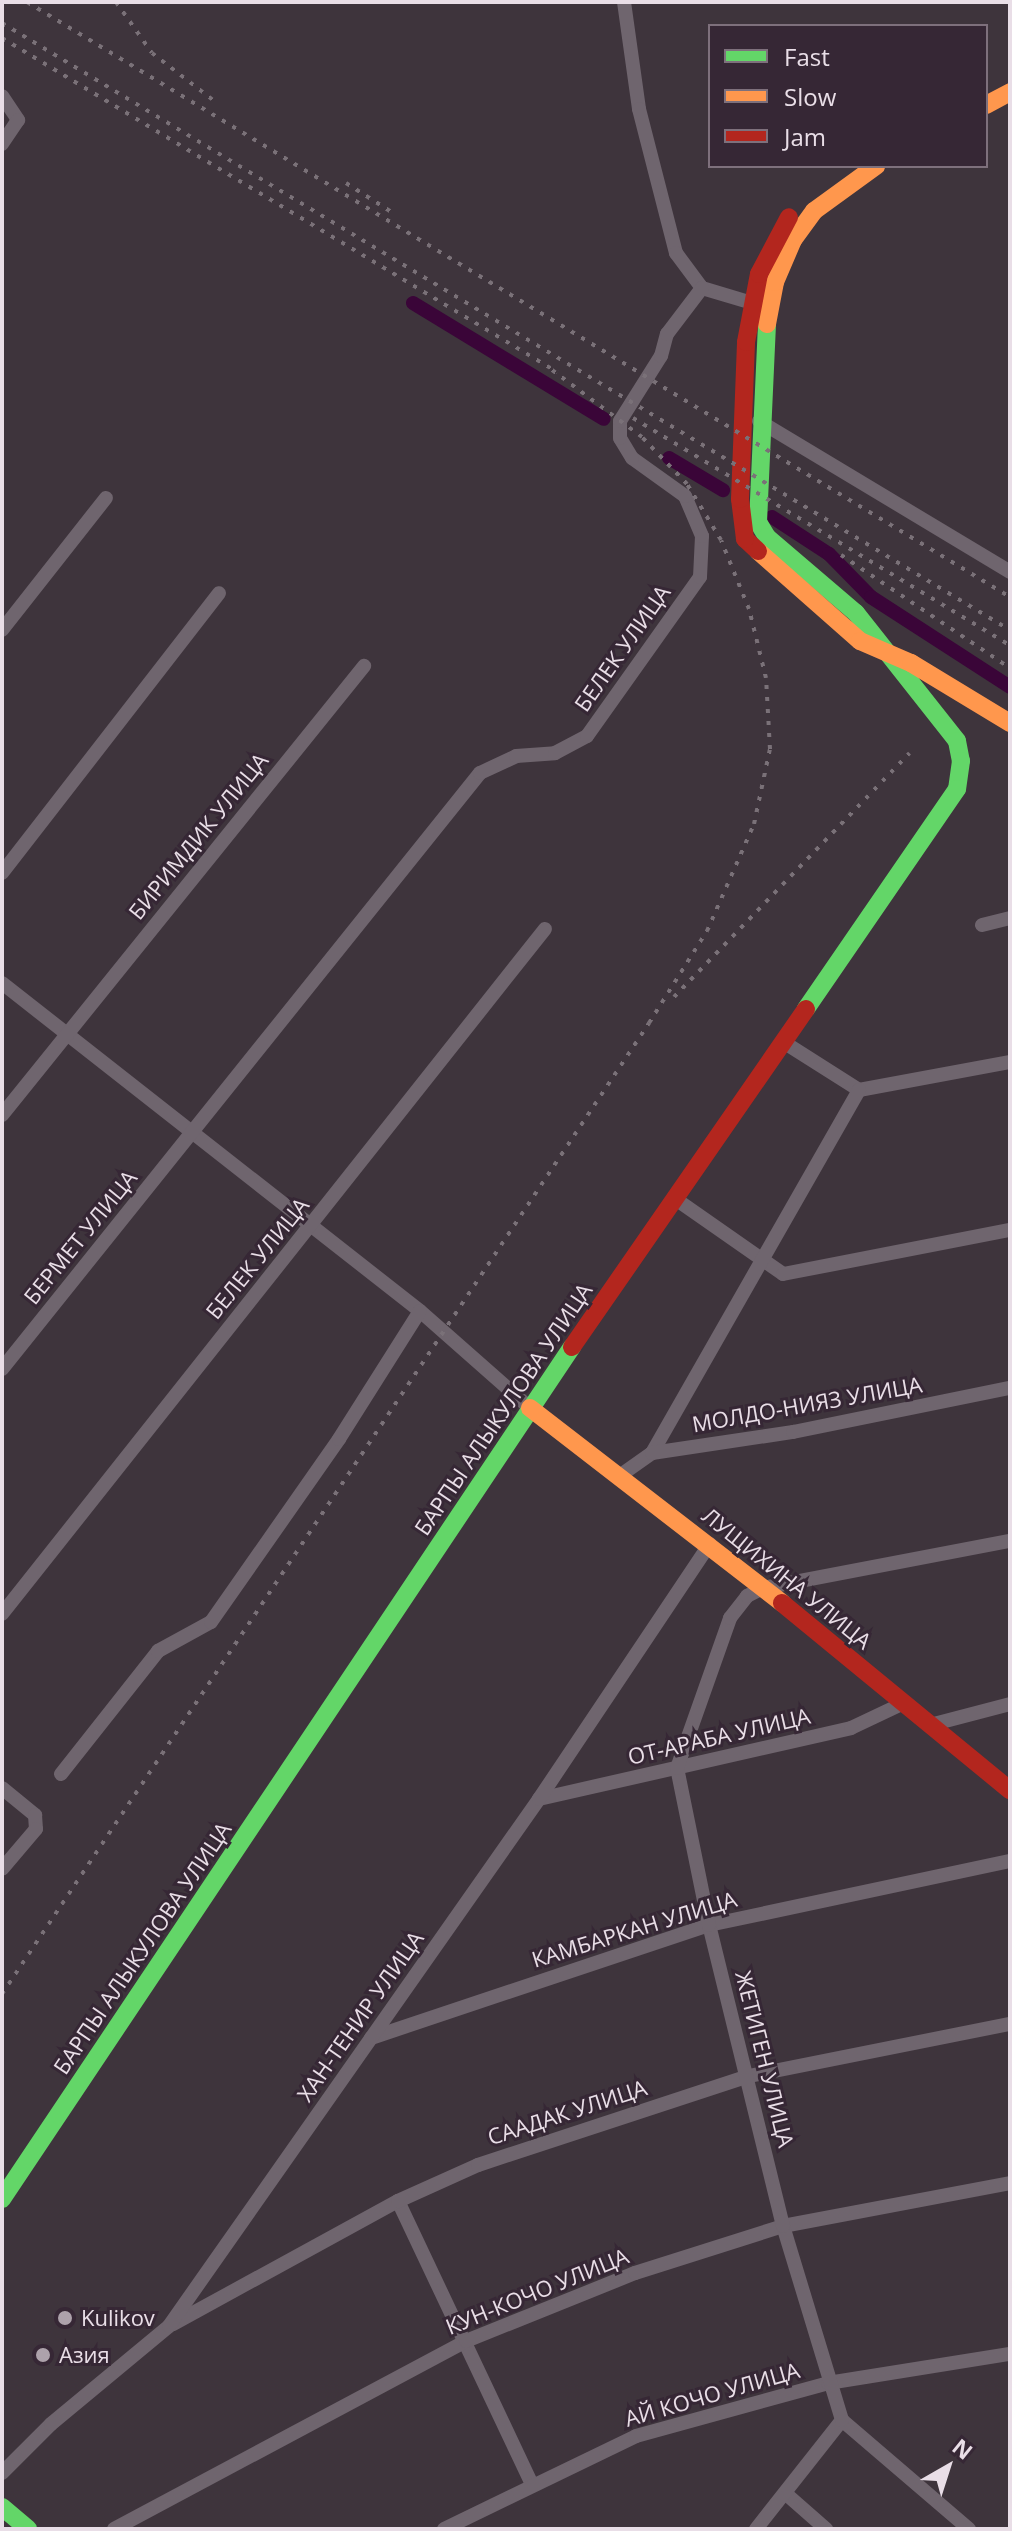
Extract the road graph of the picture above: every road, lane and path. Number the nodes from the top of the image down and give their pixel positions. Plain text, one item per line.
1 (624, 2) edge
2 (1010, 92) edge
3 (2, 96) edge
4 (988, 104) edge
5 (2, 144) edge
6 (858, 168) edge
7 (874, 168) edge
8 (702, 288) junction
9 (760, 305) junction
10 (759, 421) junction
11 (106, 498) dead end
12 (1010, 572) edge
13 (219, 593) dead end
14 (2, 630) edge
15 (882, 651) junction
16 (364, 666) dead end
17 (1010, 723) edge
18 (961, 751) junction
19 (2, 873) edge
20 (1010, 918) edge
21 (982, 925) dead end
22 (545, 929) dead end
23 (2, 983) edge
24 (67, 1034) junction
25 (785, 1043) junction
26 (1010, 1062) edge
27 (859, 1090) junction
28 (2, 1115) edge
29 (193, 1133) junction
30 (677, 1200) junction
31 (311, 1226) junction
32 (1010, 1230) edge
33 (764, 1263) junction
34 (420, 1311) junction
35 (2, 1369) edge
36 (1010, 1388) edge
37 (530, 1408) junction
38 (652, 1453) junction
39 (618, 1477) junction
40 (1010, 1541) edge
41 (710, 1544) junction
42 (763, 1588) junction
43 (2, 1614) edge
44 (904, 1703) junction
45 (1010, 1704) edge
46 (930, 1725) junction
47 (677, 1768) junction
48 (61, 1774) dead end
49 (2, 1788) edge
50 (1010, 1790) edge
51 (539, 1799) junction
52 (1010, 1861) edge
53 (2, 1869) edge
54 (709, 1925) junction
55 (1010, 2024) edge
56 (371, 2039) junction
57 (749, 2076) junction
58 (1010, 2183) edge
59 (2, 2199) edge
60 (398, 2201) junction
61 (783, 2226) junction
62 (169, 2326) junction
63 (466, 2341) junction
64 (1010, 2354) edge
65 (828, 2383) junction
66 (842, 2420) junction
67 (2, 2473) edge
68 (532, 2485) junction
69 (785, 2493) junction
70 (2, 2507) edge
71 (28, 2529) edge
72 (114, 2529) edge
73 (444, 2529) edge
74 (756, 2529) edge
75 (826, 2529) edge
76 (969, 2529) edge

1 - 8 street
2 - 4 main road
3 - 5 street
6 - 9 main road
7 - 9 main road
8 - 9 street
8 - 29 street, БЕЛЕК УЛИЦА
9 - 10 main road
9 - 15 main road
10 - 12 street
10 - 15 main road
11 - 14 street
13 - 19 street
15 - 17 main road
15 - 18 main road
16 - 24 street, БИРИМДИК УЛИЦА
17 - 18 main road
18 - 25 main road, БАРПЫ АЛЫКУЛОВА УЛИЦА
20 - 21 street
22 - 31 street, БЕЛЕК УЛИЦА
23 - 24 street
24 - 28 street, БИРИМДИК УЛИЦА
24 - 29 street
25 - 27 street
25 - 30 main road, БАРПЫ АЛЫКУЛОВА УЛИЦА
26 - 27 street
27 - 33 street
29 - 31 street
29 - 35 street, БЕРМЕТ УЛИЦА
30 - 33 street
30 - 37 main road, БАРПЫ АЛЫКУЛОВА УЛИЦА
31 - 34 street
31 - 43 street, БЕЛЕК УЛИЦА
32 - 33 street
33 - 38 street
34 - 37 street
34 - 48 street
36 - 38 street, МОЛДО-НИЯЗ УЛИЦА
37 - 39 main road, ЛУЩИХИНА УЛИЦА
37 - 59 main road, БАРПЫ АЛЫКУЛОВА УЛИЦА
38 - 39 street, МОЛДО-НИЯЗ УЛИЦА
39 - 41 main road, ЛУЩИХИНА УЛИЦА
40 - 42 street
41 - 42 main road, ЛУЩИХИНА УЛИЦА
41 - 51 street, ХАН-ТЕНИР УЛИЦА
42 - 44 main road, ЛУЩИХИНА УЛИЦА
42 - 47 street
44 - 46 main road, ЛУЩИХИНА УЛИЦА
44 - 47 street, ОТ-АРАБА УЛИЦА
45 - 46 street
46 - 50 main road, ЛУЩИХИНА УЛИЦА
47 - 51 street, ОТ-АРАБА УЛИЦА
47 - 54 street, ЖЕТИГЕН УЛИЦА
49 - 53 street
51 - 56 street, ХАН-ТЕНИР УЛИЦА
52 - 54 street, КАМБАРКАН УЛИЦА
54 - 56 street, КАМБАРКАН УЛИЦА
54 - 57 street, ЖЕТИГЕН УЛИЦА
55 - 57 street, СААДАК УЛИЦА
56 - 62 street, ХАН-ТЕНИР УЛИЦА
57 - 60 street, СААДАК УЛИЦА
57 - 61 street, ЖЕТИГЕН УЛИЦА
58 - 61 street, КУН-КОЧО УЛИЦА
60 - 62 street, СААДАК УЛИЦА
60 - 63 street
61 - 63 street, КУН-КОЧО УЛИЦА
61 - 65 street, ЖЕТИГЕН УЛИЦА
62 - 67 street, ХАН-ТЕНИР УЛИЦА
63 - 68 street
63 - 72 street, КУН-КОЧО УЛИЦА
64 - 65 street, АЙ КОЧО УЛИЦА
65 - 66 street, ЖЕТИГЕН УЛИЦА
65 - 68 street, АЙ КОЧО УЛИЦА
66 - 69 street
66 - 76 street
68 - 73 street, АЙ КОЧО УЛИЦА
69 - 74 street
69 - 75 street
70 - 71 main road

